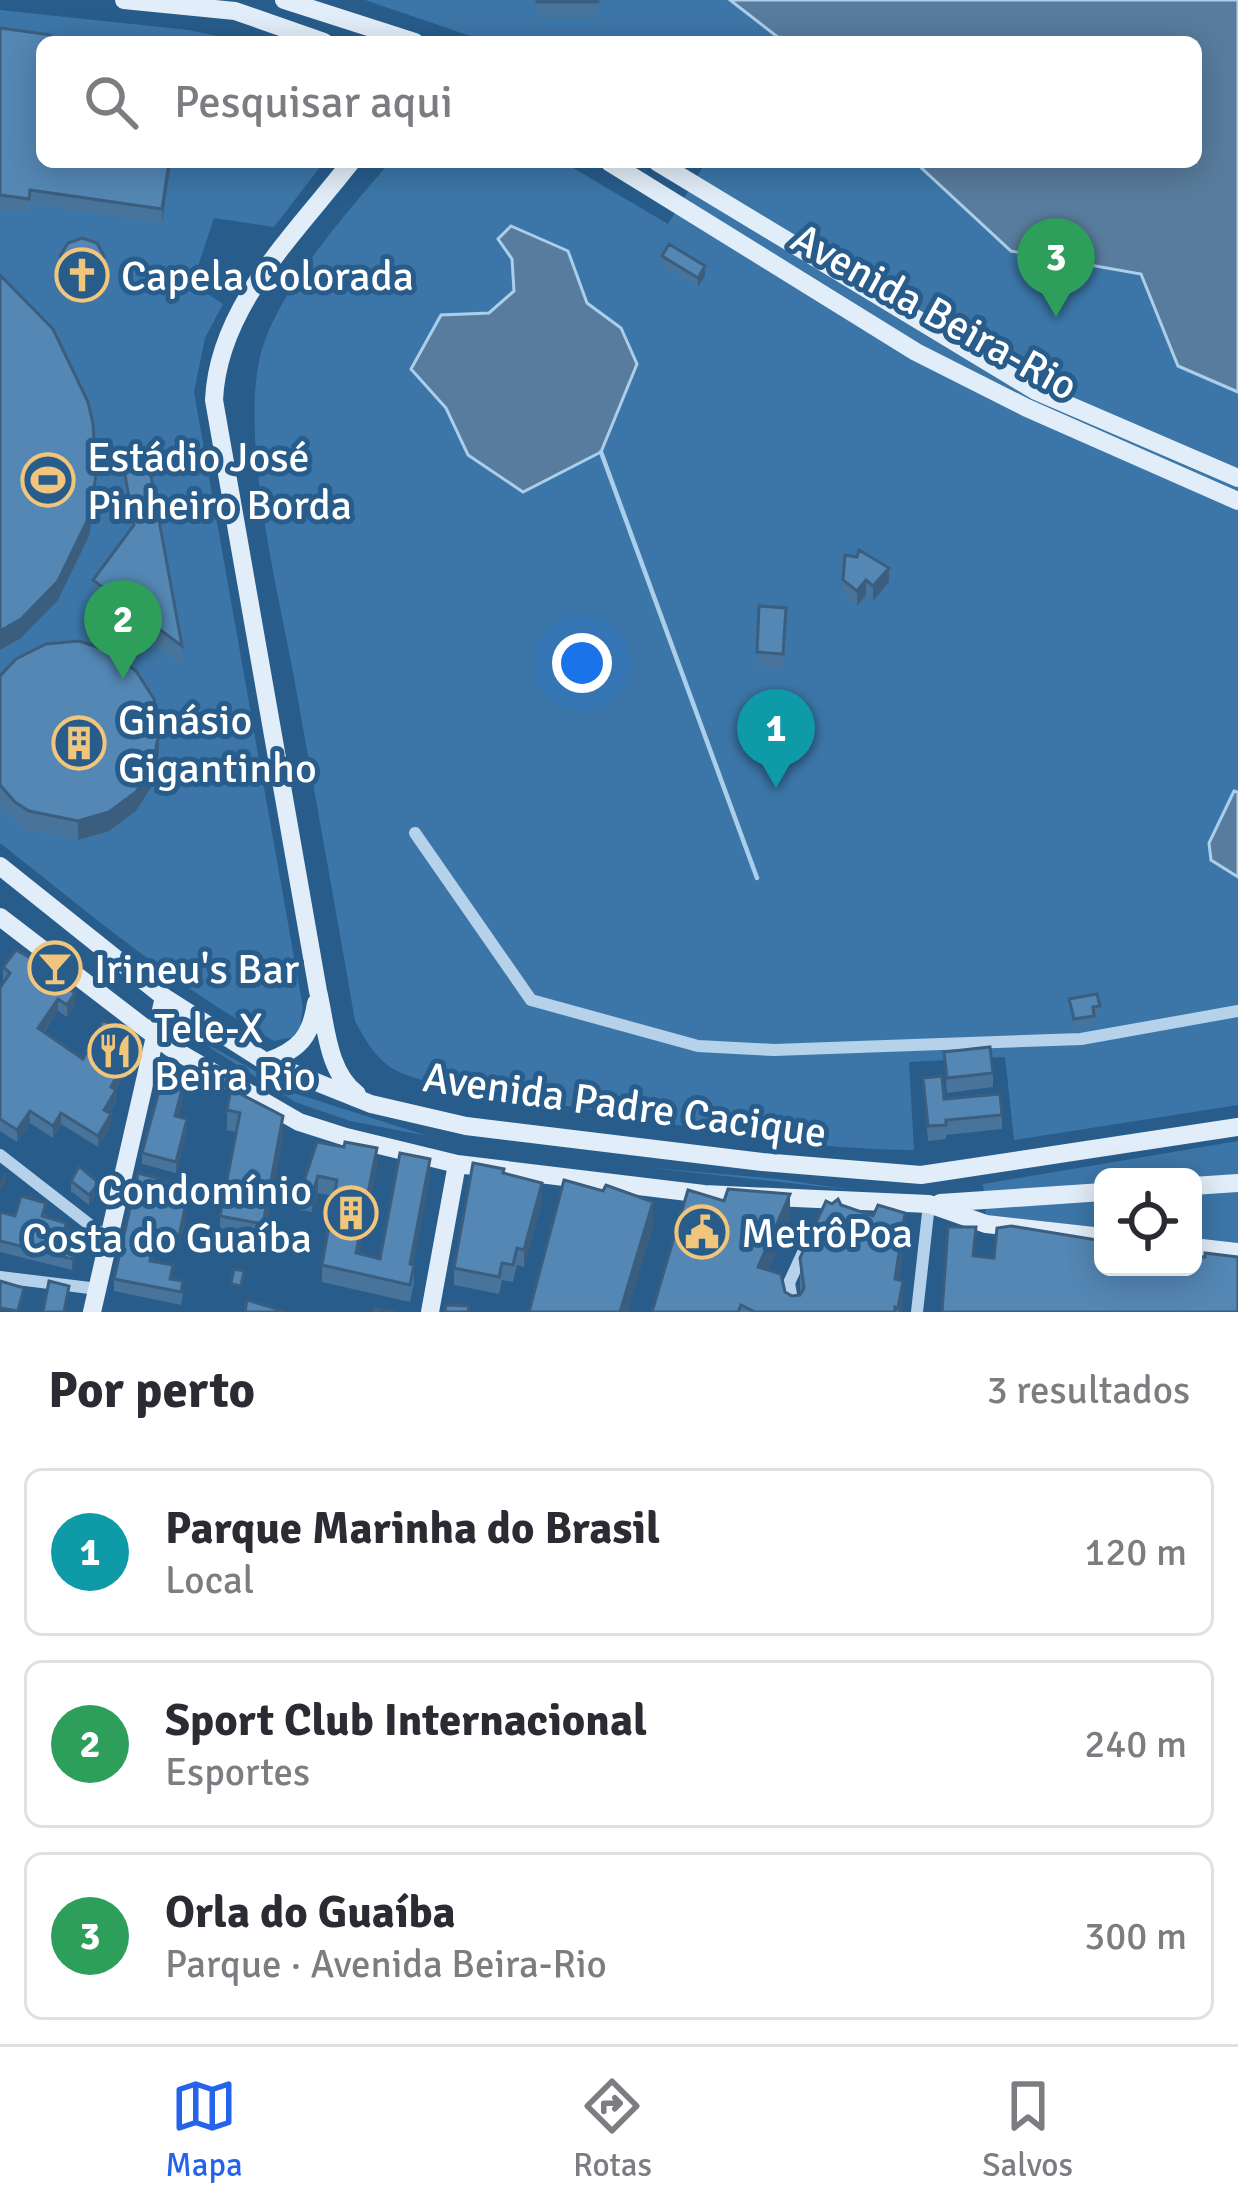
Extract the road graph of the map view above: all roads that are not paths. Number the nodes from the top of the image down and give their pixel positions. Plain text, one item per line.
1 (124, 0) edge
2 (284, 0) edge
3 (305, 36) edge
4 (396, 36) edge
5 (347, 168) edge
6 (619, 168) edge
7 (667, 168) edge
8 (1238, 478) edge
9 (1238, 501) edge
10 (415, 833) dead end
11 (0, 866) edge
12 (0, 916) edge
13 (318, 991) junction
14 (164, 997) junction
15 (1238, 1011) edge
16 (156, 1039) junction
17 (266, 1062) junction
18 (370, 1104) junction
19 (1238, 1127) edge
20 (0, 1155) edge
21 (458, 1164) junction
22 (1237, 1183) edge
23 (1202, 1185) edge
24 (1094, 1193) edge
25 (827, 1201) junction
26 (929, 1204) junction
27 (1094, 1236) edge
28 (108, 1239) junction
29 (1202, 1248) edge
30 (1238, 1252) edge
31 (0, 1276) edge
32 (98, 1289) junction
33 (92, 1312) edge
34 (430, 1312) edge
35 (794, 1312) edge
36 (917, 1312) edge

1 - 3 main road
2 - 4 main road
5 - 13 main road
6 - 9 main road, Avenida Beira-Rio
7 - 8 main road, Avenida Beira-Rio
10 - 15 street
11 - 14 main road, Avenida Padre Cacique
12 - 16 main road, Avenida Padre Cacique
13 - 17 main road
13 - 18 main road
14 - 16 main road
14 - 17 main road, Avenida Padre Cacique
16 - 21 main road, Avenida Padre Cacique
16 - 28 main road
17 - 18 main road, Avenida Padre Cacique
18 - 19 main road, Avenida Padre Cacique
20 - 28 street
21 - 25 main road, Avenida Padre Cacique
21 - 34 main road
22 - 23 main road
24 - 26 main road
25 - 26 main road, Avenida Padre Cacique
25 - 35 street
26 - 27 main road, Avenida Padre Cacique
26 - 36 street
28 - 32 main road
29 - 30 main road
31 - 32 street
32 - 33 main road

